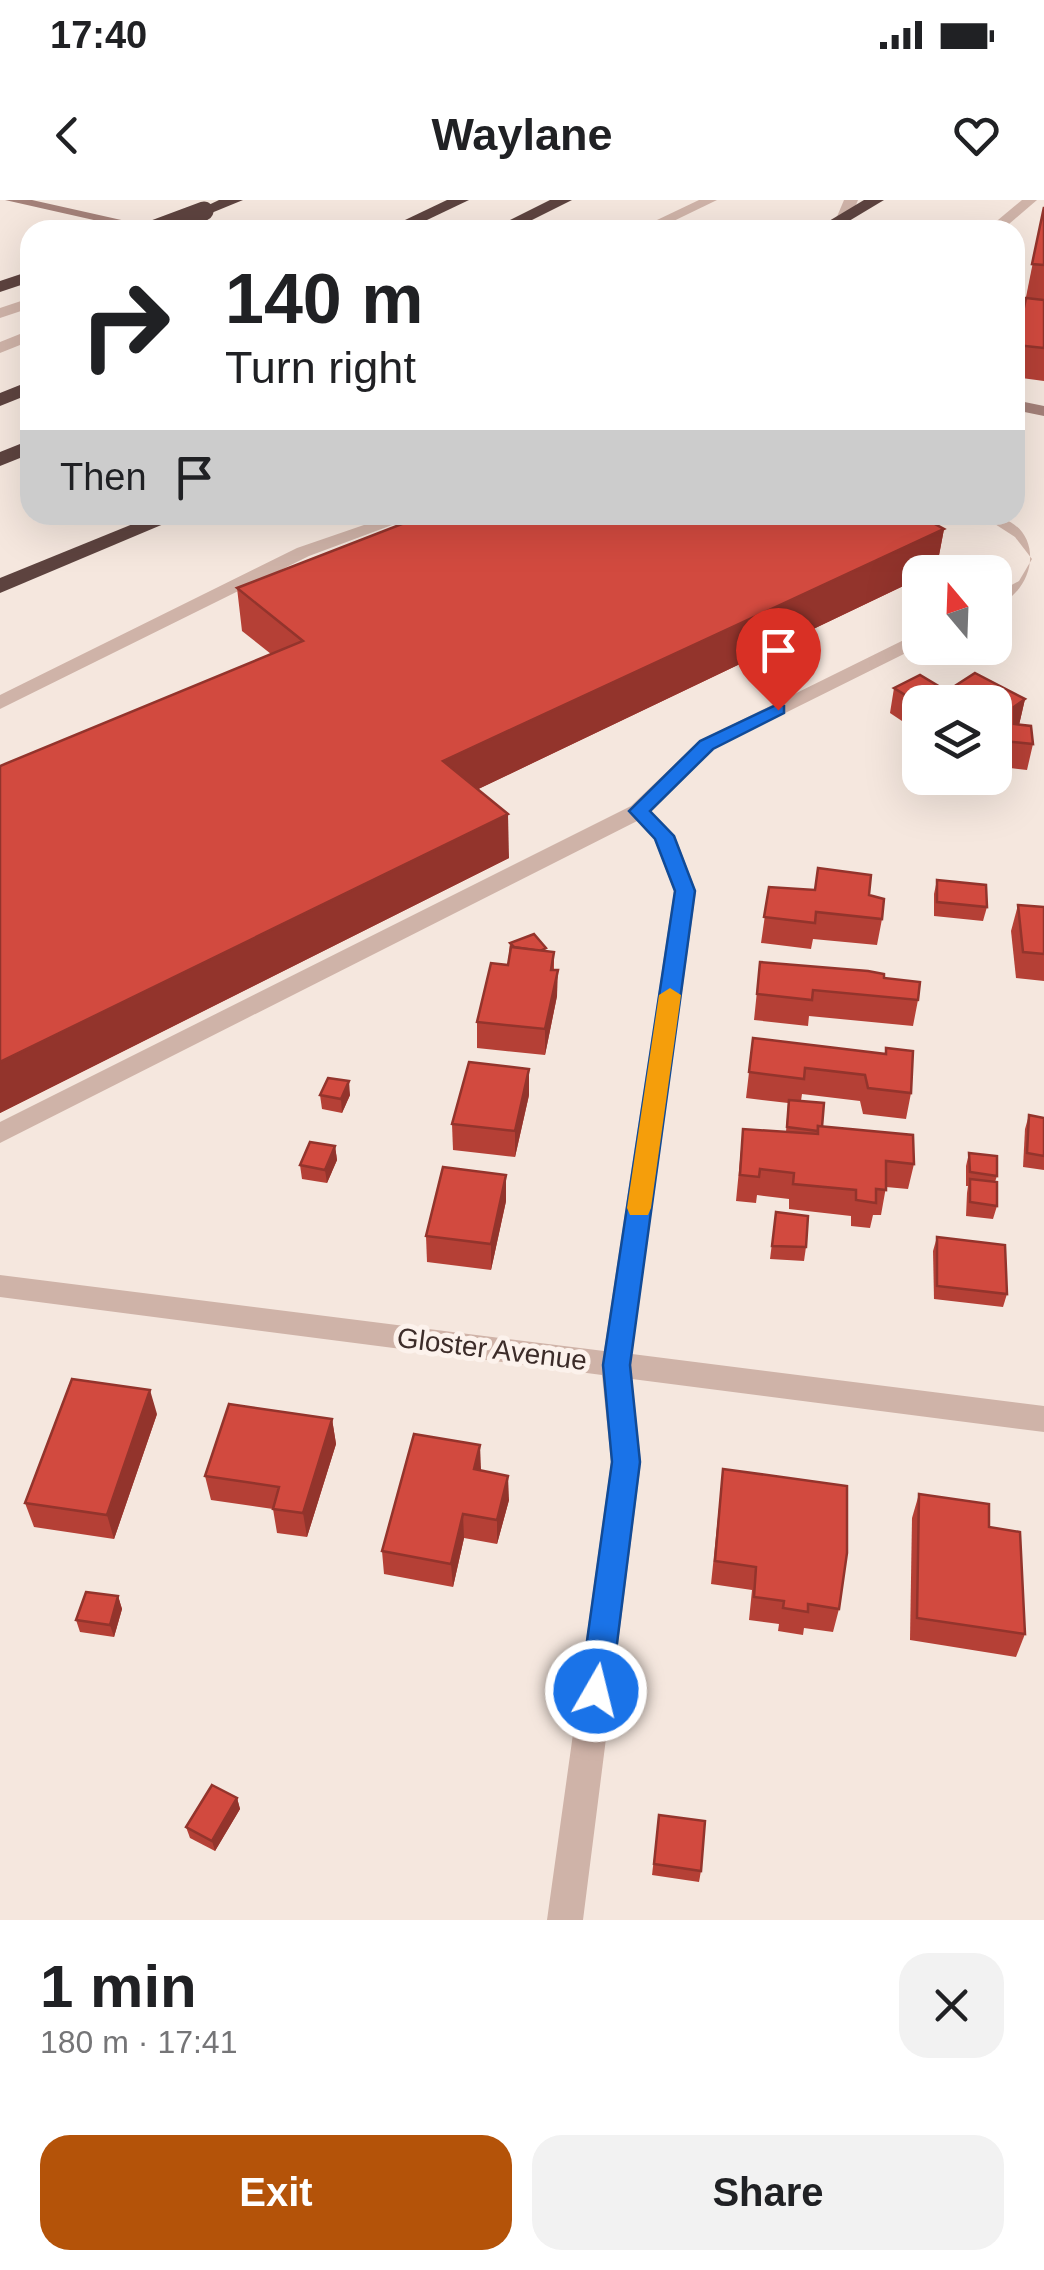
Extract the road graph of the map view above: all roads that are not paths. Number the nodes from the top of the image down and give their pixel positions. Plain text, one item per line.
1 (12, 200) edge
2 (235, 200) edge
3 (460, 200) edge
4 (564, 200) edge
5 (710, 200) edge
6 (851, 200) edge
7 (876, 200) edge
8 (1030, 200) edge
9 (843, 219) joint
10 (108, 220) edge
11 (183, 220) edge
12 (415, 220) edge
13 (520, 220) edge
14 (665, 220) edge
15 (1005, 220) edge
16 (149, 525) edge
17 (381, 525) edge
18 (1007, 525) edge
19 (0, 586) edge
20 (1012, 592) edge
21 (902, 647) edge
22 (0, 703) edge
23 (639, 811) junction
24 (0, 1132) edge
25 (0, 1286) edge
26 (616, 1365) junction
27 (1044, 1419) edge
28 (565, 1920) edge

1 - 10 street
2 - 11 highway, bridge
3 - 12 highway
4 - 13 highway
5 - 14 street
6 - 9 street
7 - 9 highway
8 - 15 street
16 - 19 highway
17 - 22 street
18 - 20 street
21 - 23 street
23 - 24 street
23 - 26 street
25 - 26 street, Gloster Avenue
26 - 27 street, Gloster Avenue
26 - 28 street

